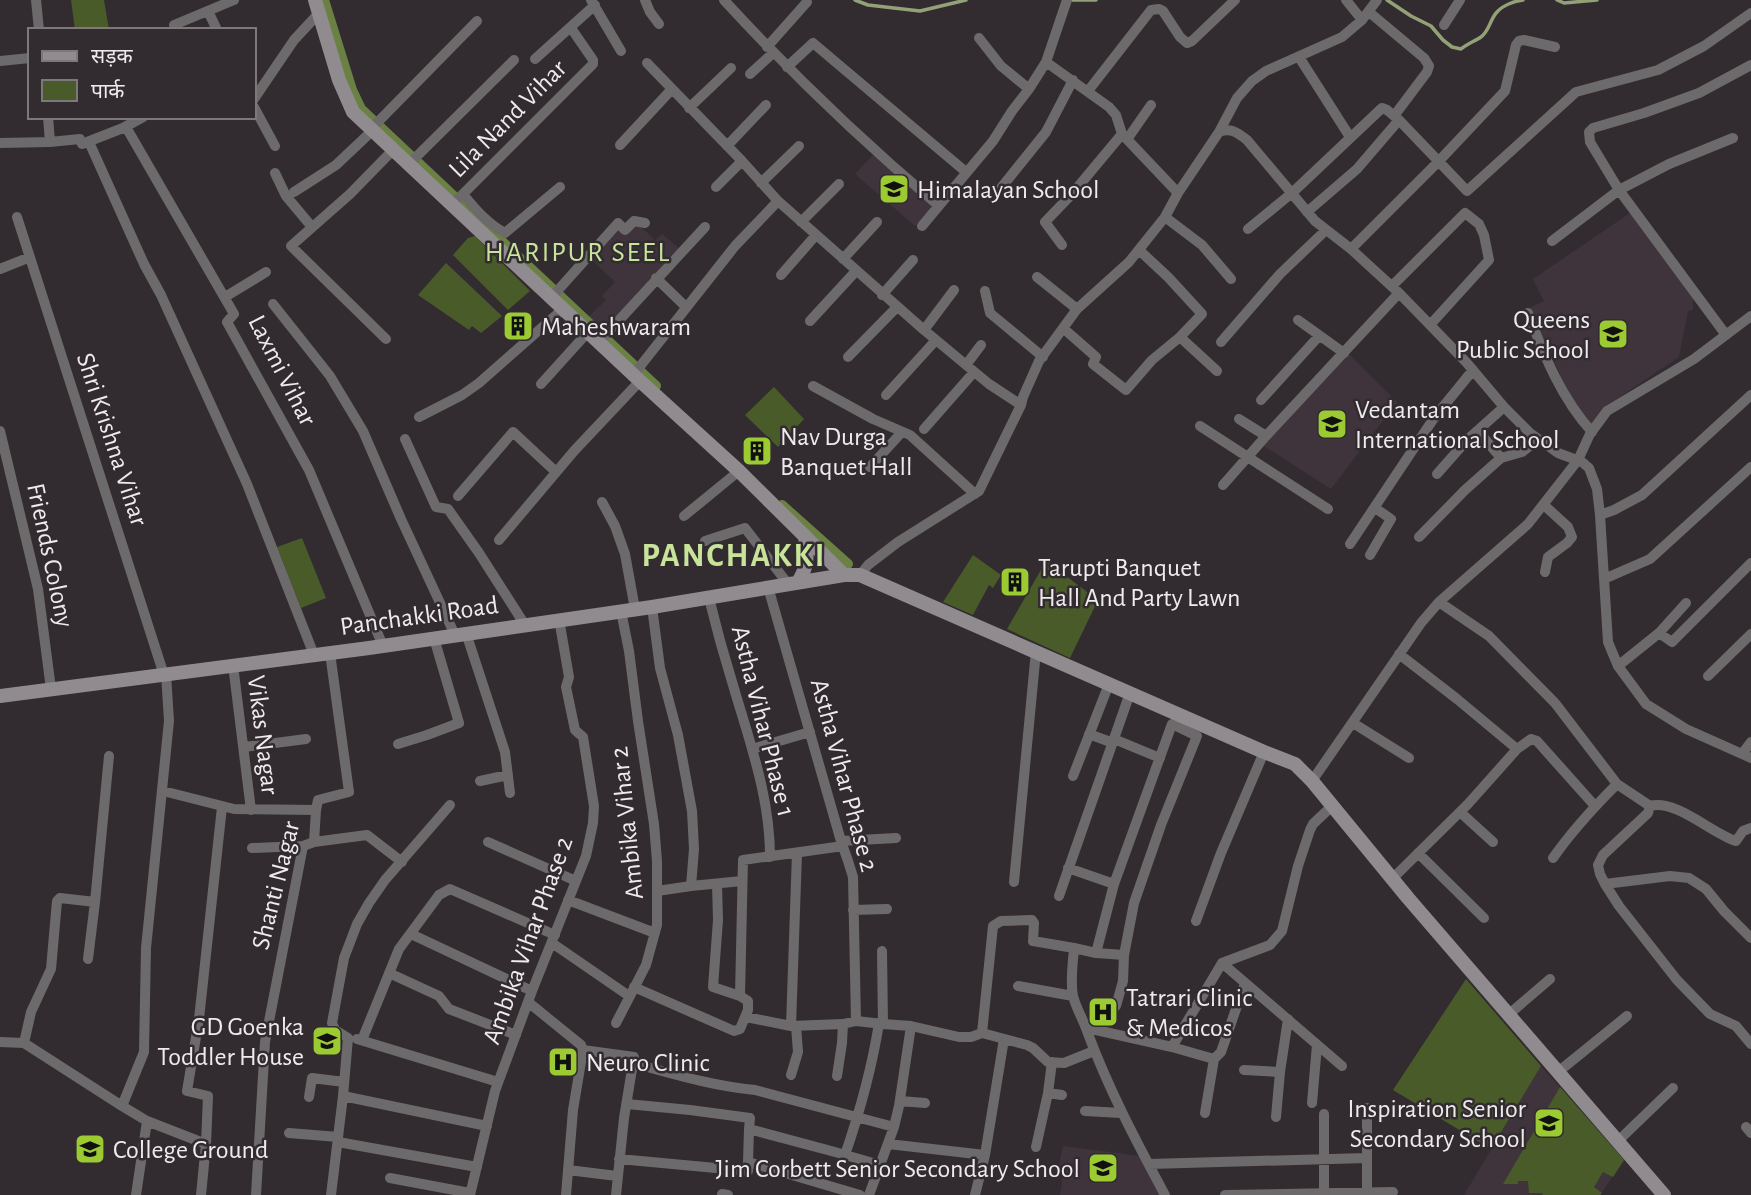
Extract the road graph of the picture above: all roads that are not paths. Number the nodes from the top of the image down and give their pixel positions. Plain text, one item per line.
1 (36, 0) edge
2 (234, 0) edge
3 (645, 0) edge
4 (724, 0) edge
5 (1235, 0) edge
6 (1346, 0) edge
7 (1461, 0) edge
8 (593, 2) edge
9 (807, 2) dead end
10 (1067, 2) edge
11 (317, 7) edge
12 (1370, 10) edge
13 (208, 11) junction
14 (1751, 13) edge
15 (477, 20) dead end
16 (659, 24) dead end
17 (1444, 24) dead end
18 (174, 25) dead end
19 (39, 28) edge
20 (216, 28) edge
21 (571, 28) junction
22 (979, 38) dead end
23 (1555, 47) dead end
24 (770, 50) junction
25 (621, 51) dead end
26 (1299, 57) junction
27 (28, 58) edge
28 (535, 59) dead end
29 (514, 60) dead end
30 (0, 61) edge
31 (1046, 62) junction
32 (647, 63) dead end
33 (1751, 65) edge
34 (787, 66) junction
35 (731, 68) dead end
36 (750, 74) dead end
37 (1073, 80) junction
38 (672, 89) junction
39 (1029, 89) junction
40 (1088, 91) junction
41 (256, 97) edge
42 (766, 105) dead end
43 (1151, 105) dead end
44 (690, 108) junction
45 (256, 111) edge
46 (1397, 118) junction
47 (48, 119) edge
48 (140, 119) edge
49 (126, 127) junction
50 (374, 127) junction
51 (1219, 132) junction
52 (1125, 136) junction
53 (1350, 137) junction
54 (1733, 138) dead end
55 (50, 142) junction
56 (89, 142) junction
57 (0, 143) edge
58 (620, 145) dead end
59 (275, 146) dead end
60 (727, 146) junction
61 (799, 146) dead end
62 (393, 150) junction
63 (412, 160) junction
64 (742, 161) junction
65 (1438, 162) junction
66 (966, 172) junction
67 (275, 173) dead end
68 (761, 183) junction
69 (839, 184) dead end
70 (560, 187) dead end
71 (716, 187) dead end
72 (1000, 188) dead end
73 (1619, 190) junction
74 (294, 192) dead end
75 (1178, 193) junction
76 (1292, 193) junction
77 (458, 199) junction
78 (778, 201) junction
79 (939, 206) junction
80 (1307, 212) junction
81 (18, 217) dead end
82 (1165, 217) junction
83 (801, 222) junction
84 (877, 222) dead end
85 (645, 223) dead end
86 (922, 226) dead end
87 (312, 227) junction
88 (705, 227) dead end
89 (1248, 229) dead end
90 (1325, 230) junction
91 (816, 235) junction
92 (1552, 241) dead end
93 (1062, 245) dead end
94 (1351, 249) junction
95 (1139, 250) junction
96 (30, 257) junction
97 (843, 259) junction
98 (913, 260) dead end
99 (0, 269) edge
100 (856, 271) junction
101 (267, 272) dead end
102 (781, 275) dead end
103 (1037, 277) dead end
104 (656, 278) junction
105 (1231, 279) dead end
106 (1395, 289) junction
107 (954, 290) dead end
108 (985, 291) dead end
109 (554, 294) junction
110 (882, 295) junction
111 (225, 298) junction
112 (273, 304) dead end
113 (686, 307) junction
114 (897, 307) junction
115 (563, 309) junction
116 (1077, 309) junction
117 (1528, 313) dead end
118 (1751, 316) edge
119 (1298, 320) dead end
120 (810, 321) dead end
121 (1430, 325) junction
122 (1063, 328) junction
123 (924, 331) junction
124 (1726, 335) junction
125 (1319, 336) junction
126 (599, 337) junction
127 (1180, 337) junction
128 (386, 339) dead end
129 (936, 340) junction
130 (1221, 342) dead end
131 (981, 345) dead end
132 (1344, 353) junction
133 (848, 357) dead end
134 (1043, 357) junction
135 (970, 368) junction
136 (1473, 370) junction
137 (1217, 371) dead end
138 (638, 373) junction
139 (541, 384) dead end
140 (813, 386) dead end
141 (1751, 395) edge
142 (886, 396) dead end
143 (1261, 400) dead end
144 (1021, 405) junction
145 (1504, 407) junction
146 (419, 417) dead end
147 (1239, 419) dead end
148 (1200, 426) dead end
149 (925, 429) dead end
150 (0, 431) edge
151 (1478, 431) junction
152 (902, 432) junction
153 (1591, 432) junction
154 (1266, 436) junction
155 (405, 439) dead end
156 (1538, 439) junction
157 (1249, 456) junction
158 (1501, 458) junction
159 (1578, 460) junction
160 (870, 467) dead end
161 (1751, 467) edge
162 (738, 471) junction
163 (556, 472) junction
164 (1437, 474) dead end
165 (1223, 485) dead end
166 (975, 494) junction
167 (457, 496) dead end
168 (602, 502) dead end
169 (1544, 505) junction
170 (1374, 508) junction
171 (1328, 509) dead end
172 (1600, 515) junction
173 (684, 516) dead end
174 (805, 536) junction
175 (1419, 537) dead end
176 (499, 540) dead end
177 (705, 541) dead end
178 (1350, 544) dead end
179 (1370, 555) dead end
180 (1751, 563) edge
181 (1545, 572) dead end
182 (844, 575) junction
183 (860, 575) junction
184 (1604, 579) junction
185 (793, 583) junction
186 (768, 587) junction
187 (709, 598) junction
188 (1439, 602) junction
189 (1686, 603) dead end
190 (652, 607) junction
191 (628, 610) junction
192 (559, 619) junction
193 (525, 625) junction
194 (1659, 633) junction
195 (461, 634) junction
196 (1751, 634) edge
197 (434, 638) junction
198 (383, 646) junction
199 (1036, 651) junction
200 (330, 653) junction
201 (1399, 654) junction
202 (314, 655) junction
203 (233, 665) junction
204 (1618, 666) junction
205 (165, 674) junction
206 (1708, 676) dead end
207 (1109, 684) junction
208 (51, 689) junction
209 (1130, 693) junction
210 (0, 696) edge
211 (1353, 723) junction
212 (810, 732) junction
213 (1089, 734) junction
214 (306, 740) dead end
215 (1113, 741) junction
216 (1751, 742) edge
217 (398, 744) dead end
218 (244, 747) junction
219 (752, 749) junction
220 (1517, 749) junction
221 (1264, 752) junction
222 (109, 756) dead end
223 (1747, 756) edge
224 (1160, 758) junction
225 (1409, 758) dead end
226 (508, 775) junction
227 (1073, 776) dead end
228 (480, 781) dead end
229 (1312, 781) junction
230 (1617, 784) junction
231 (163, 791) junction
232 (510, 793) dead end
233 (450, 806) dead end
234 (1332, 806) junction
235 (1595, 806) junction
236 (1650, 806) junction
237 (222, 807) junction
238 (251, 810) junction
239 (316, 810) junction
240 (1460, 812) junction
241 (1751, 828) edge
242 (896, 838) dead end
243 (314, 842) junction
244 (488, 842) dead end
245 (1493, 842) dead end
246 (842, 844) junction
247 (303, 846) junction
248 (252, 848) dead end
249 (797, 853) junction
250 (1418, 853) junction
251 (770, 857) junction
252 (1553, 858) dead end
253 (402, 862) junction
254 (1069, 868) junction
255 (1392, 879) junction
256 (576, 881) junction
257 (742, 881) junction
258 (1014, 882) dead end
259 (717, 884) junction
260 (1114, 884) junction
261 (1605, 884) junction
262 (691, 886) junction
263 (657, 891) junction
264 (1059, 896) dead end
265 (568, 900) junction
266 (95, 902) junction
267 (887, 909) dead end
268 (853, 910) junction
269 (1484, 918) dead end
270 (1196, 921) dead end
271 (655, 933) junction
272 (411, 934) junction
273 (1751, 938) edge
274 (553, 939) junction
275 (1074, 948) junction
276 (882, 951) dead end
277 (1096, 953) junction
278 (1124, 955) junction
279 (88, 959) dead end
280 (1222, 963) junction
281 (389, 974) junction
282 (1550, 979) dead end
283 (1245, 983) junction
284 (1018, 986) dead end
285 (631, 992) junction
286 (740, 996) junction
287 (1073, 996) junction
288 (530, 997) junction
289 (1116, 1006) dead end
290 (1508, 1015) junction
291 (1627, 1016) dead end
292 (746, 1017) junction
293 (1288, 1019) junction
294 (856, 1021) junction
295 (616, 1023) dead end
296 (881, 1023) junction
297 (844, 1024) junction
298 (793, 1026) junction
299 (912, 1027) junction
300 (1087, 1028) junction
301 (982, 1033) junction
302 (516, 1035) junction
303 (348, 1038) junction
304 (1004, 1038) junction
305 (362, 1040) junction
306 (0, 1042) edge
307 (24, 1043) junction
308 (1751, 1044) edge
309 (1317, 1045) junction
310 (1172, 1047) junction
311 (583, 1050) junction
312 (1094, 1051) junction
313 (1214, 1059) junction
314 (1052, 1062) junction
315 (633, 1063) junction
316 (1342, 1066) dead end
317 (1244, 1070) dead end
318 (1280, 1072) junction
319 (1558, 1072) junction
320 (791, 1074) dead end
321 (837, 1076) dead end
322 (344, 1082) junction
323 (498, 1082) junction
324 (1673, 1088) dead end
325 (1048, 1093) junction
326 (1062, 1095) dead end
327 (343, 1096) junction
328 (309, 1097) dead end
329 (900, 1101) junction
330 (925, 1103) dead end
331 (1312, 1103) dead end
332 (626, 1104) junction
333 (122, 1106) junction
334 (1367, 1108) dead end
335 (1085, 1111) dead end
336 (1121, 1113) junction
337 (1205, 1113) dead end
338 (1324, 1114) dead end
339 (858, 1117) junction
340 (1276, 1117) dead end
341 (147, 1121) junction
342 (487, 1126) junction
343 (894, 1127) junction
344 (749, 1129) junction
345 (289, 1132) dead end
346 (338, 1139) junction
347 (1618, 1141) junction
348 (206, 1143) junction
349 (888, 1143) junction
350 (1036, 1147) dead end
351 (845, 1155) junction
352 (985, 1155) junction
353 (620, 1158) junction
354 (1366, 1158) junction
355 (1324, 1159) junction
356 (748, 1162) junction
357 (1149, 1164) junction
358 (880, 1165) junction
359 (477, 1167) junction
360 (568, 1170) junction
361 (617, 1176) junction
362 (390, 1178) dead end
363 (1367, 1192) junction
364 (1393, 1192) dead end
365 (470, 1194) edge
366 (1324, 1194) edge
367 (136, 1195) edge
368 (201, 1195) edge
369 (256, 1195) edge
370 (331, 1195) edge
371 (566, 1195) edge
372 (616, 1195) edge
373 (860, 1195) edge
374 (869, 1195) edge
375 (975, 1195) edge
376 (1165, 1195) edge
377 (1225, 1195) edge
378 (1252, 1195) edge
379 (1664, 1195) edge

1 - 19 street
2 - 13 street
3 - 16 street
4 - 24 street
5 - 40 street
6 - 12 street
7 - 17 street
8 - 21 street
8 - 25 street
9 - 24 street
10 - 31 street
11 - 41 street
11 - 50 main road
12 - 26 street
12 - 46 street
13 - 18 street
13 - 20 street
14 - 65 street
15 - 50 street
21 - 28 street
21 - 77 street, Lila Nand Vihar
22 - 39 street
23 - 65 street
24 - 34 street
24 - 36 street
26 - 51 street
26 - 53 street
27 - 30 street
29 - 63 street
31 - 37 street
31 - 39 street
32 - 38 street
33 - 73 street
34 - 66 street
34 - 79 street
35 - 44 street
37 - 40 street
37 - 72 street
38 - 44 street
38 - 58 street
39 - 66 street
40 - 52 street
42 - 60 street
43 - 52 street
44 - 60 street
45 - 59 street
46 - 53 street
46 - 65 street
46 - 80 street
47 - 55 street
48 - 49 street
49 - 56 street
49 - 111 street, Laxmi Vihar
50 - 62 main road
50 - 74 street
51 - 75 street
51 - 76 street
52 - 75 street
52 - 93 street
53 - 76 street
54 - 73 street
55 - 56 street
55 - 57 street
56 - 202 street
60 - 64 street
61 - 68 street
62 - 63 main road
62 - 87 street
63 - 77 main road
64 - 68 street
64 - 71 street
65 - 94 street
66 - 79 street
67 - 87 street
68 - 78 street
69 - 83 street
70 - 77 street
73 - 92 street
73 - 124 street
75 - 82 street
76 - 80 street
76 - 89 street
77 - 109 main road
78 - 83 street
78 - 113 street
79 - 86 street
80 - 90 street
81 - 96 street, Shri Krishna Vihar
82 - 95 street
82 - 105 street
83 - 91 street
84 - 97 street
85 - 109 street
87 - 128 street
88 - 104 street
90 - 94 street
90 - 130 street
91 - 97 street
91 - 102 street
94 - 106 street
95 - 116 street
95 - 127 street
96 - 99 street
96 - 205 street, Shri Krishna Vihar
97 - 100 street
98 - 110 street
100 - 110 street
100 - 120 street
101 - 111 street
103 - 116 street
104 - 113 street
104 - 126 street
106 - 121 street
106 - 121 street
106 - 132 street
107 - 123 street
108 - 134 street
109 - 115 main road
110 - 114 street
111 - 198 street, Laxmi Vihar
112 - 195 street
113 - 138 street
114 - 123 street
114 - 133 street
115 - 126 main road
115 - 146 street
116 - 122 street
117 - 153 street
118 - 124 street
119 - 125 street
121 - 136 street
122 - 127 street
122 - 134 street
123 - 129 street
124 - 153 street
125 - 132 street
125 - 143 street
126 - 138 main road
126 - 139 street
127 - 137 street
129 - 135 street
129 - 142 street
131 - 135 street
132 - 154 street
134 - 144 street
135 - 144 street
135 - 149 street
136 - 145 street
136 - 170 street
138 - 162 main road
138 - 163 street
140 - 152 street
141 - 172 street
144 - 166 street
145 - 151 street
145 - 156 street
147 - 154 street
148 - 157 street
150 - 208 street, Friends Colony
151 - 158 street
151 - 164 street
152 - 160 street
152 - 166 street
153 - 159 street
154 - 157 street
155 - 193 street
156 - 158 street
156 - 159 street
157 - 165 street
157 - 171 street
158 - 175 street
159 - 169 street
159 - 172 street
161 - 184 street
162 - 173 street
162 - 174 main road
163 - 167 street
163 - 176 street
166 - 183 street
168 - 191 street, Ambika Vihar 2
169 - 181 street
169 - 188 street
170 - 178 street
170 - 179 street
172 - 184 street
174 - 182 main road
174 - 185 main road
177 - 185 street
180 - 194 street
182 - 183 main road, Panchakki Road
182 - 185 main road, Panchakki Road
183 - 199 main road
184 - 204 street
185 - 186 main road, Panchakki Road
186 - 187 main road, Panchakki Road
186 - 212 street, Astha Vihar Phase 2
187 - 190 main road, Panchakki Road
187 - 219 street, Astha Vihar Phase 1
188 - 201 street
188 - 230 street
189 - 194 street
190 - 191 main road, Panchakki Road
190 - 262 street
191 - 192 main road, Panchakki Road
191 - 263 street, Ambika Vihar 2
192 - 193 main road, Panchakki Road
192 - 256 street, Ambika Vihar Phase 2
193 - 195 main road, Panchakki Road
194 - 204 street
195 - 197 main road, Panchakki Road
195 - 226 street
196 - 206 street
197 - 198 main road, Panchakki Road
197 - 217 street
198 - 200 main road, Panchakki Road
199 - 207 main road
199 - 258 street
200 - 202 main road, Panchakki Road
200 - 239 street, Shanti Nagar
201 - 211 street
201 - 220 street
202 - 203 main road, Panchakki Road
203 - 205 main road, Panchakki Road
203 - 218 street, Vikas Nagar
204 - 223 street
205 - 208 main road, Panchakki Road
205 - 231 street, Shri Krishna Vihar
207 - 209 main road
207 - 213 street
208 - 210 main road, Panchakki Road
209 - 215 street
209 - 221 main road
211 - 225 street
211 - 229 street
212 - 219 street
212 - 246 street, Astha Vihar Phase 2
213 - 215 street
213 - 227 street
214 - 218 street
215 - 224 street
215 - 254 street
216 - 223 street
218 - 238 street, Vikas Nagar
219 - 251 street, Astha Vihar Phase 1
220 - 235 street
220 - 240 street
221 - 229 main road
221 - 270 street
222 - 266 street
224 - 260 street
224 - 278 street
226 - 228 street
226 - 232 street
229 - 234 main road
230 - 235 street
230 - 236 street
231 - 237 street
231 - 333 street, Shri Krishna Vihar
233 - 253 street
234 - 255 main road
234 - 280 street
235 - 252 street
236 - 241 street
236 - 261 street
237 - 238 street
237 - 348 street
238 - 239 street
239 - 243 street, Shanti Nagar
240 - 245 street
240 - 250 street
242 - 246 street
243 - 247 street, Shanti Nagar
243 - 253 street
244 - 256 street
246 - 249 street
246 - 268 street, Astha Vihar Phase 2
247 - 248 street
247 - 369 street, Shanti Nagar
249 - 251 street
249 - 298 street
250 - 255 street
250 - 269 street
251 - 257 street
253 - 303 street
254 - 260 street
254 - 264 street
255 - 290 main road
256 - 265 street, Ambika Vihar Phase 2
257 - 259 street
257 - 286 street
259 - 262 street
259 - 286 street
260 - 277 street
261 - 273 street
261 - 308 street
262 - 263 street
263 - 271 street, Ambika Vihar 2
265 - 271 street
265 - 274 street, Ambika Vihar Phase 2
266 - 279 street
266 - 307 street
267 - 268 street
268 - 294 street, Astha Vihar Phase 2
271 - 285 street, Ambika Vihar 2
272 - 274 street
272 - 281 street
272 - 288 street
274 - 285 street
274 - 288 street, Ambika Vihar Phase 2
275 - 277 street
275 - 287 street
275 - 301 street
276 - 296 street
277 - 278 street
278 - 289 street
280 - 283 street
280 - 310 street
281 - 302 street
281 - 305 street
282 - 290 street
283 - 293 street
283 - 313 street
284 - 287 street
285 - 292 street
285 - 295 street, Ambika Vihar 2
286 - 292 street
287 - 300 street
288 - 302 street, Ambika Vihar Phase 2
288 - 311 street
290 - 319 main road
291 - 319 street
292 - 298 street
293 - 309 street
293 - 318 street
294 - 296 street
294 - 297 street
296 - 299 street
296 - 339 street
297 - 298 street
297 - 321 street
298 - 320 street
299 - 301 street
299 - 329 street
300 - 310 street
300 - 312 street
301 - 304 street
302 - 323 street, Ambika Vihar Phase 2
303 - 305 street
303 - 322 street
304 - 314 street
304 - 352 street
305 - 323 street
306 - 307 street
307 - 333 street
309 - 316 street
309 - 331 street
310 - 313 street
311 - 315 street
311 - 360 street
312 - 314 street
312 - 336 street
313 - 337 street
314 - 325 street
315 - 332 street
315 - 339 street
317 - 318 street
318 - 340 street
319 - 347 main road
322 - 327 street
322 - 328 street
323 - 342 street, Ambika Vihar Phase 2
324 - 347 street
325 - 326 street
325 - 350 street
327 - 342 street
327 - 346 street
329 - 330 street
329 - 343 street
332 - 344 street
332 - 353 street
333 - 341 street
334 - 354 street
335 - 336 street
336 - 357 street
338 - 355 street
339 - 343 street
339 - 351 street
341 - 348 street
341 - 367 street
342 - 359 street, Ambika Vihar Phase 2
343 - 349 street
344 - 351 street
344 - 356 street
345 - 346 street
346 - 359 street
346 - 370 street
347 - 379 main road
348 - 368 street
349 - 352 street
349 - 358 street
351 - 358 street
352 - 375 street
353 - 356 street
353 - 361 street
354 - 355 street
354 - 363 street
355 - 357 street
355 - 366 street
356 - 373 street
357 - 376 street
358 - 374 street
359 - 365 street, Ambika Vihar Phase 2
360 - 361 street
360 - 371 street
361 - 372 street
362 - 365 street
363 - 364 street
363 - 366 street
366 - 378 street
377 - 378 street

